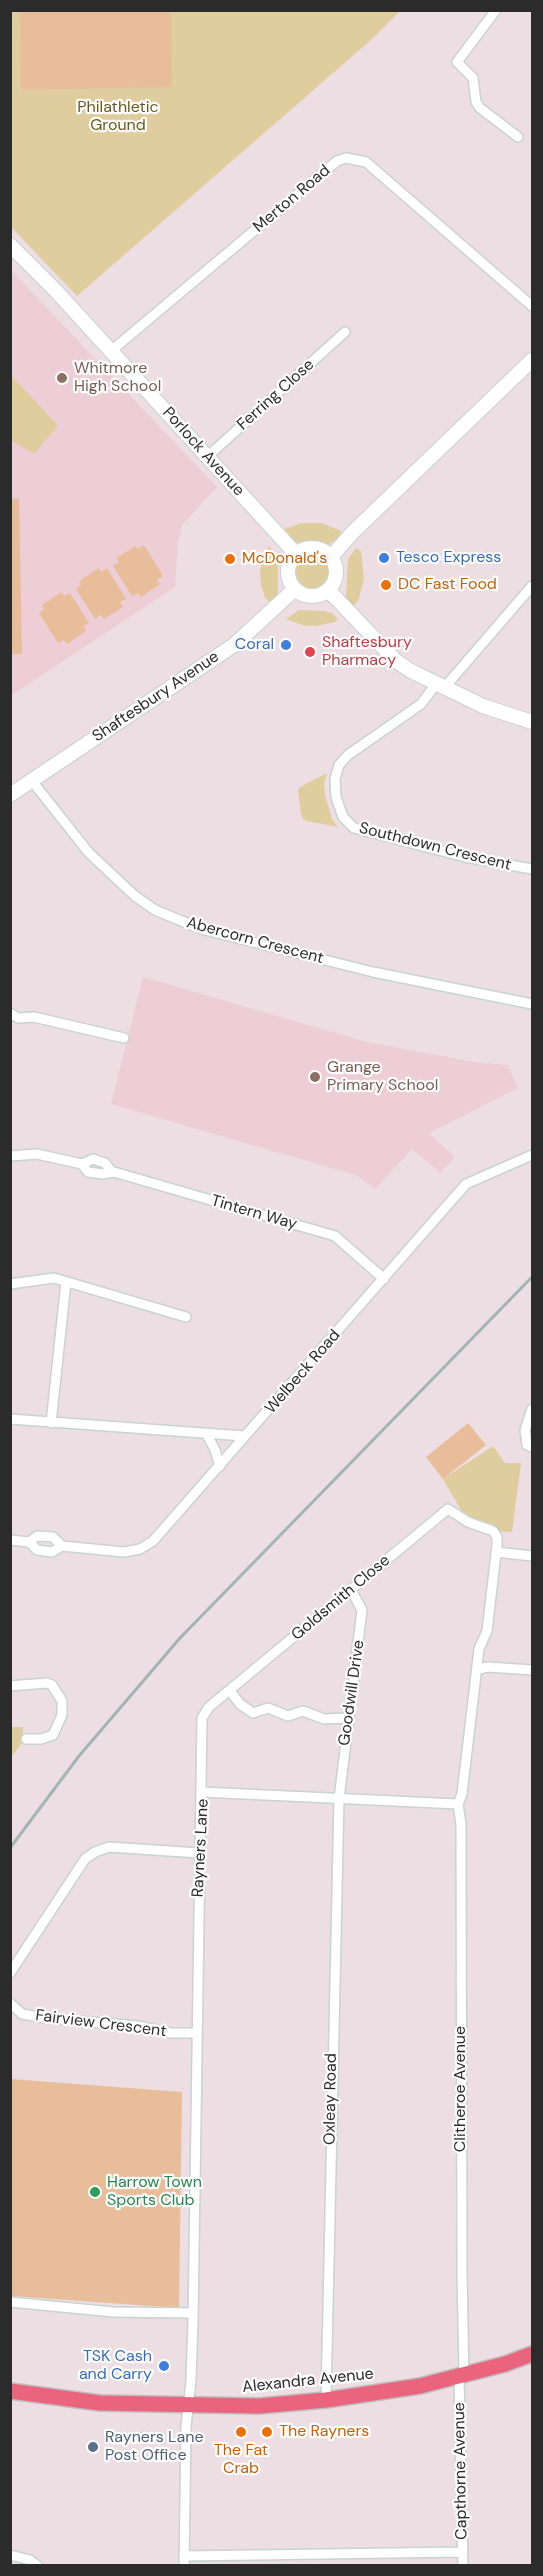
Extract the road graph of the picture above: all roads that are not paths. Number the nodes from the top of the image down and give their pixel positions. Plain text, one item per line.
1 (496, 10) edge
2 (518, 137) dead end
3 (10, 245) edge
4 (532, 306) edge
5 (345, 332) dead end
6 (111, 351) junction
7 (532, 360) edge
8 (207, 457) junction
9 (296, 554) junction
10 (331, 557) junction
11 (532, 586) edge
12 (295, 589) junction
13 (327, 591) junction
14 (440, 686) junction
15 (532, 722) edge
16 (32, 781) junction
17 (10, 795) edge
18 (532, 869) edge
19 (532, 1004) edge
20 (13, 1018) edge
21 (124, 1038) dead end
22 (532, 1155) edge
23 (10, 1156) edge
24 (384, 1279) junction
25 (66, 1282) junction
26 (10, 1284) edge
27 (186, 1317) dead end
28 (532, 1409) edge
29 (10, 1419) edge
30 (51, 1423) junction
31 (207, 1435) junction
32 (244, 1436) junction
33 (530, 1446) edge
34 (220, 1466) junction
35 (10, 1540) edge
36 (29, 1542) junction
37 (62, 1546) junction
38 (496, 1552) junction
39 (532, 1556) edge
40 (351, 1590) junction
41 (478, 1669) junction
42 (532, 1670) edge
43 (10, 1686) edge
44 (232, 1689) junction
45 (348, 1718) junction
46 (26, 1739) dead end
47 (201, 1792) junction
48 (339, 1799) junction
49 (458, 1803) junction
50 (199, 1853) junction
51 (10, 1973) edge
52 (10, 2003) edge
53 (196, 2033) junction
54 (10, 2302) edge
55 (194, 2313) junction
56 (532, 2354) edge
57 (462, 2376) junction
58 (10, 2391) edge
59 (326, 2400) junction
60 (189, 2404) junction
61 (462, 2552) junction
62 (10, 2554) edge
63 (324, 2554) junction
64 (184, 2561) edge
65 (38, 2565) edge
66 (325, 2565) edge
67 (463, 2565) edge

1 - 2 street
3 - 6 street, Porlock Avenue
4 - 6 street, Merton Road
5 - 8 street, Ferring Close
6 - 8 street, Porlock Avenue
7 - 10 street
8 - 9 street, Porlock Avenue
9 - 10 street
9 - 12 street
10 - 13 street
11 - 14 street, Southdown Crescent
12 - 13 street
12 - 16 street, Shaftesbury Avenue
13 - 14 street
14 - 15 street
14 - 18 street, Southdown Crescent
16 - 17 street, Shaftesbury Avenue
16 - 19 street, Abercorn Crescent
20 - 21 street
22 - 24 street, Welbeck Road
23 - 24 street, Tintern Way
24 - 32 street, Welbeck Road
25 - 26 street
25 - 27 street
25 - 30 street
28 - 33 street
29 - 30 street
30 - 31 street
31 - 32 street
31 - 34 street
32 - 34 street, Welbeck Road
34 - 37 street, Welbeck Road
35 - 36 street
36 - 37 street
36 - 37 street
38 - 39 street
38 - 40 street, Goldsmith Close
38 - 41 street
40 - 44 street, Goldsmith Close
40 - 45 street, Goodwill Drive
41 - 42 street
41 - 49 street
43 - 46 street
44 - 45 street
44 - 47 street, Goldsmith Close
45 - 48 street, Goodwill Drive
47 - 48 street, Rayners Lane
47 - 50 street, Rayners Lane
48 - 49 street, Rayners Lane
48 - 59 street, Oxleay Road
49 - 57 street, Clitheroe Avenue
50 - 51 street
50 - 53 street, Rayners Lane
52 - 53 street, Fairview Crescent
53 - 55 street, Rayners Lane
54 - 55 street
55 - 60 street, Rayners Lane
56 - 57 main road, Alexandra Avenue
57 - 59 main road, Alexandra Avenue
57 - 61 street, Capthorne Avenue
58 - 60 main road, Alexandra Avenue
59 - 60 main road, Alexandra Avenue
60 - 64 street, Rayners Lane
61 - 63 street
61 - 67 street, Capthorne Avenue
62 - 65 street
63 - 64 street
63 - 66 street

